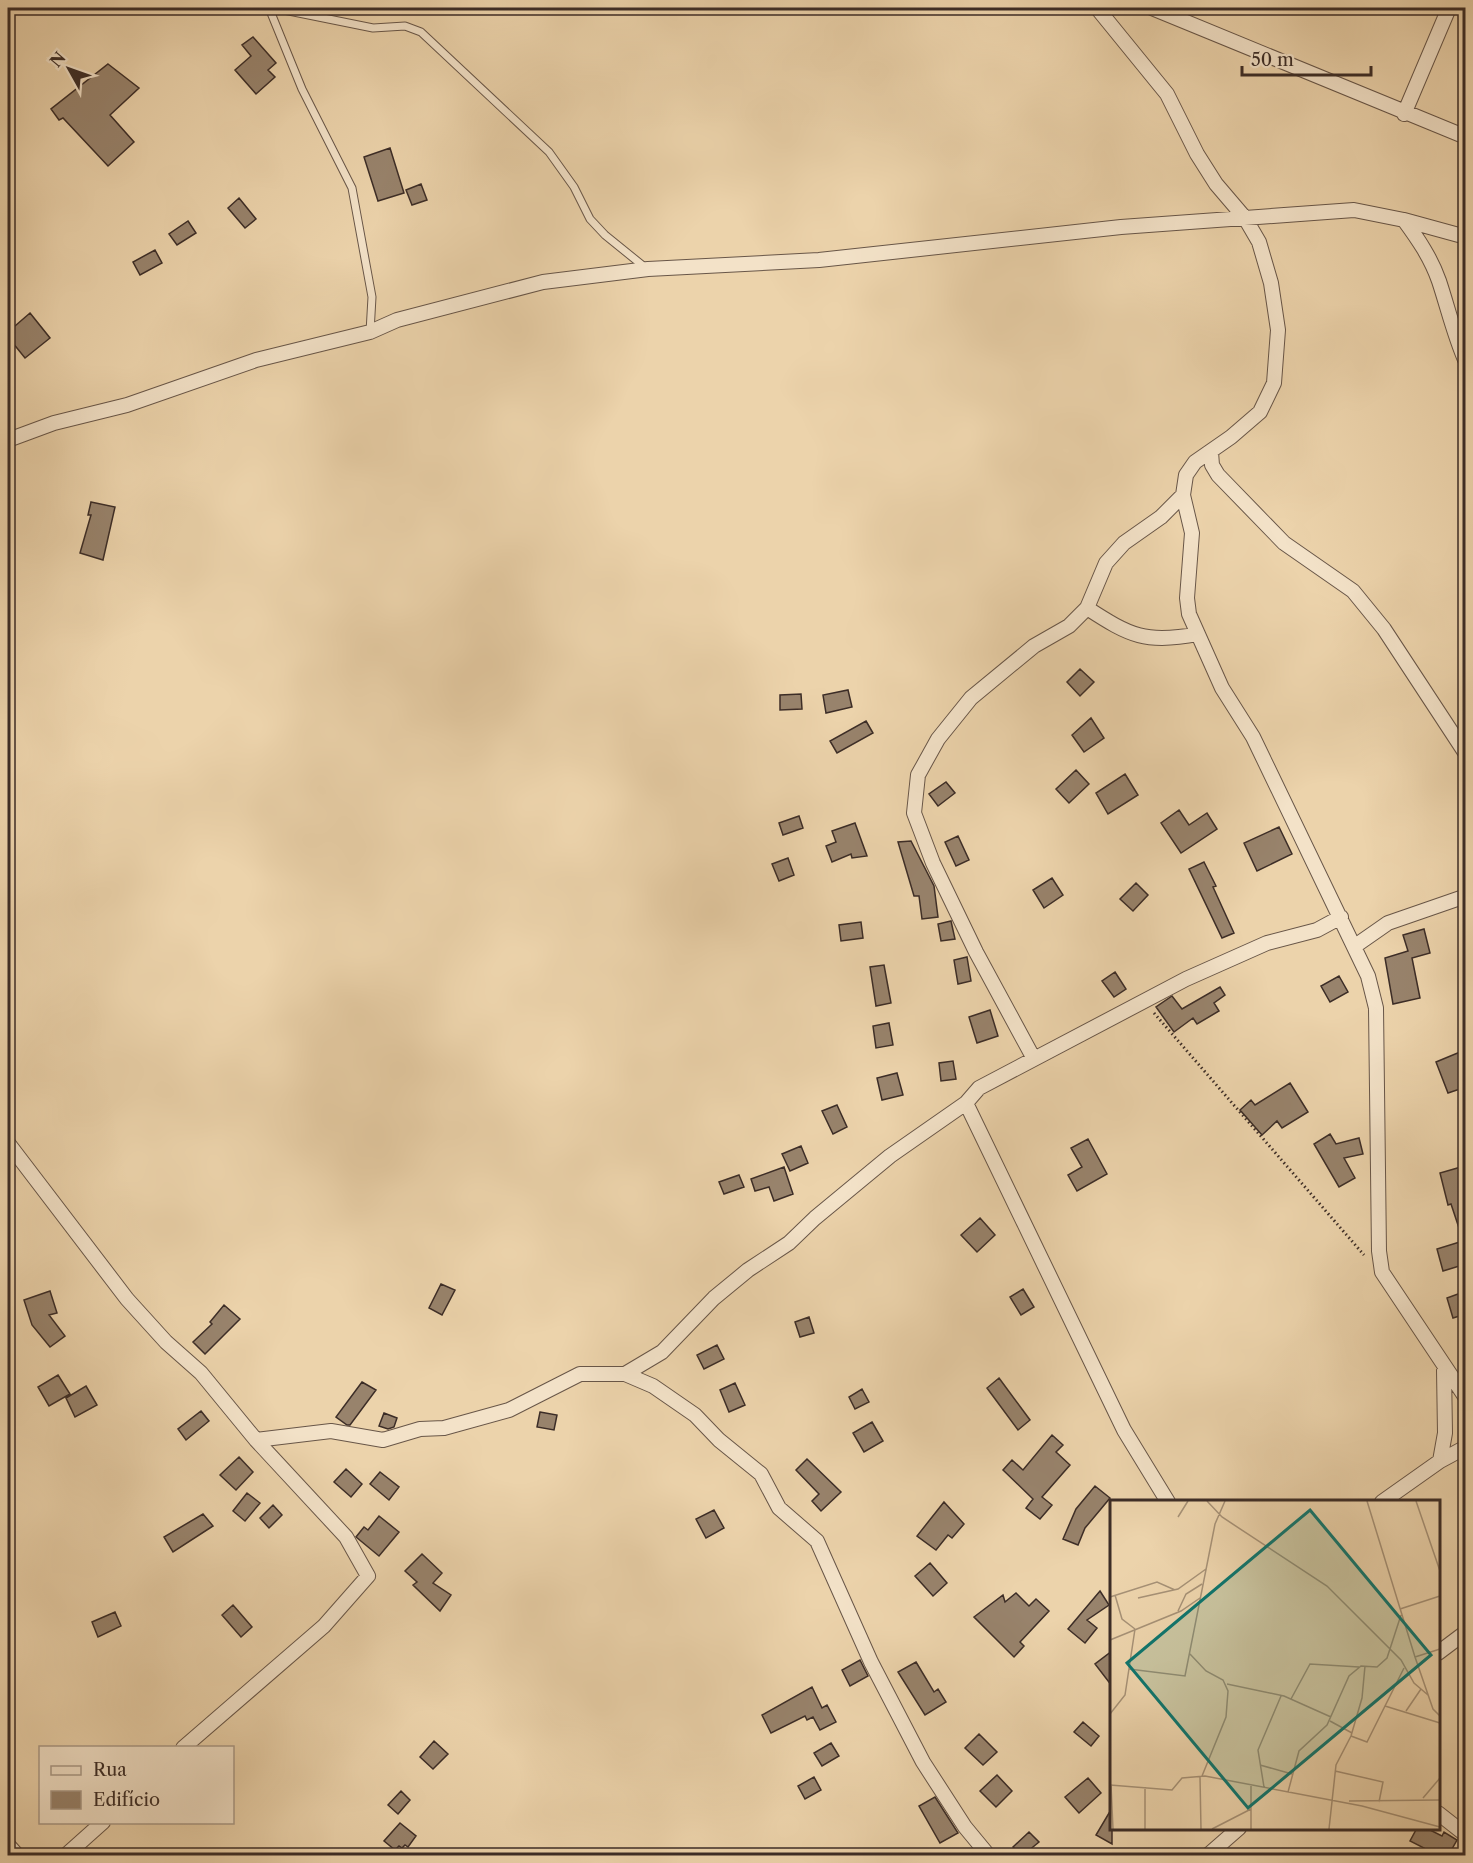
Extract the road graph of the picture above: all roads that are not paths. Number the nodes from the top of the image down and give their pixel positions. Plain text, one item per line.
1 (269, 8) edge
2 (274, 8) edge
3 (1097, 8) edge
4 (1152, 8) edge
5 (1449, 8) edge
6 (1404, 114) junction
7 (1466, 138) edge
8 (1245, 218) junction
9 (1404, 220) junction
10 (1466, 237) edge
11 (648, 269) junction
12 (370, 332) junction
13 (1466, 362) edge
14 (8, 440) edge
15 (1211, 452) junction
16 (1183, 495) junction
17 (1087, 608) junction
18 (1198, 634) junction
19 (1466, 754) edge
20 (1466, 896) edge
21 (1341, 917) junction
22 (1354, 946) junction
23 (1034, 1059) junction
24 (966, 1103) junction
25 (8, 1143) edge
26 (1443, 1364) junction
27 (625, 1374) junction
28 (1466, 1398) edge
29 (256, 1440) junction
30 (1466, 1447) edge
31 (1440, 1461) junction
32 (1166, 1500) edge
33 (1385, 1500) edge
34 (1466, 1632) edge
35 (1440, 1652) edge
36 (185, 1746) edge
37 (1440, 1815) edge
38 (101, 1824) edge
39 (1237, 1830) edge
40 (1466, 1835) edge
41 (8, 1845) edge
42 (18, 1856) edge
43 (65, 1856) edge
44 (989, 1856) edge
45 (1207, 1856) edge

1 - 12 lane
2 - 11 lane
3 - 8 street
4 - 6 street
5 - 6 street
6 - 7 street
8 - 9 street
8 - 11 street
8 - 15 street
9 - 10 street
9 - 13 street
11 - 12 street
12 - 14 street
15 - 16 street
15 - 19 street
16 - 17 street
16 - 18 street
17 - 18 street
17 - 23 street
18 - 21 street
20 - 22 street
21 - 22 street
21 - 23 street
22 - 26 street
23 - 24 street
24 - 27 street
24 - 32 street
25 - 29 street
26 - 28 street
26 - 31 street
27 - 29 street
27 - 44 street
29 - 36 street
30 - 31 street
31 - 33 street
34 - 35 street
37 - 40 street
38 - 43 street
39 - 45 street
41 - 42 street

